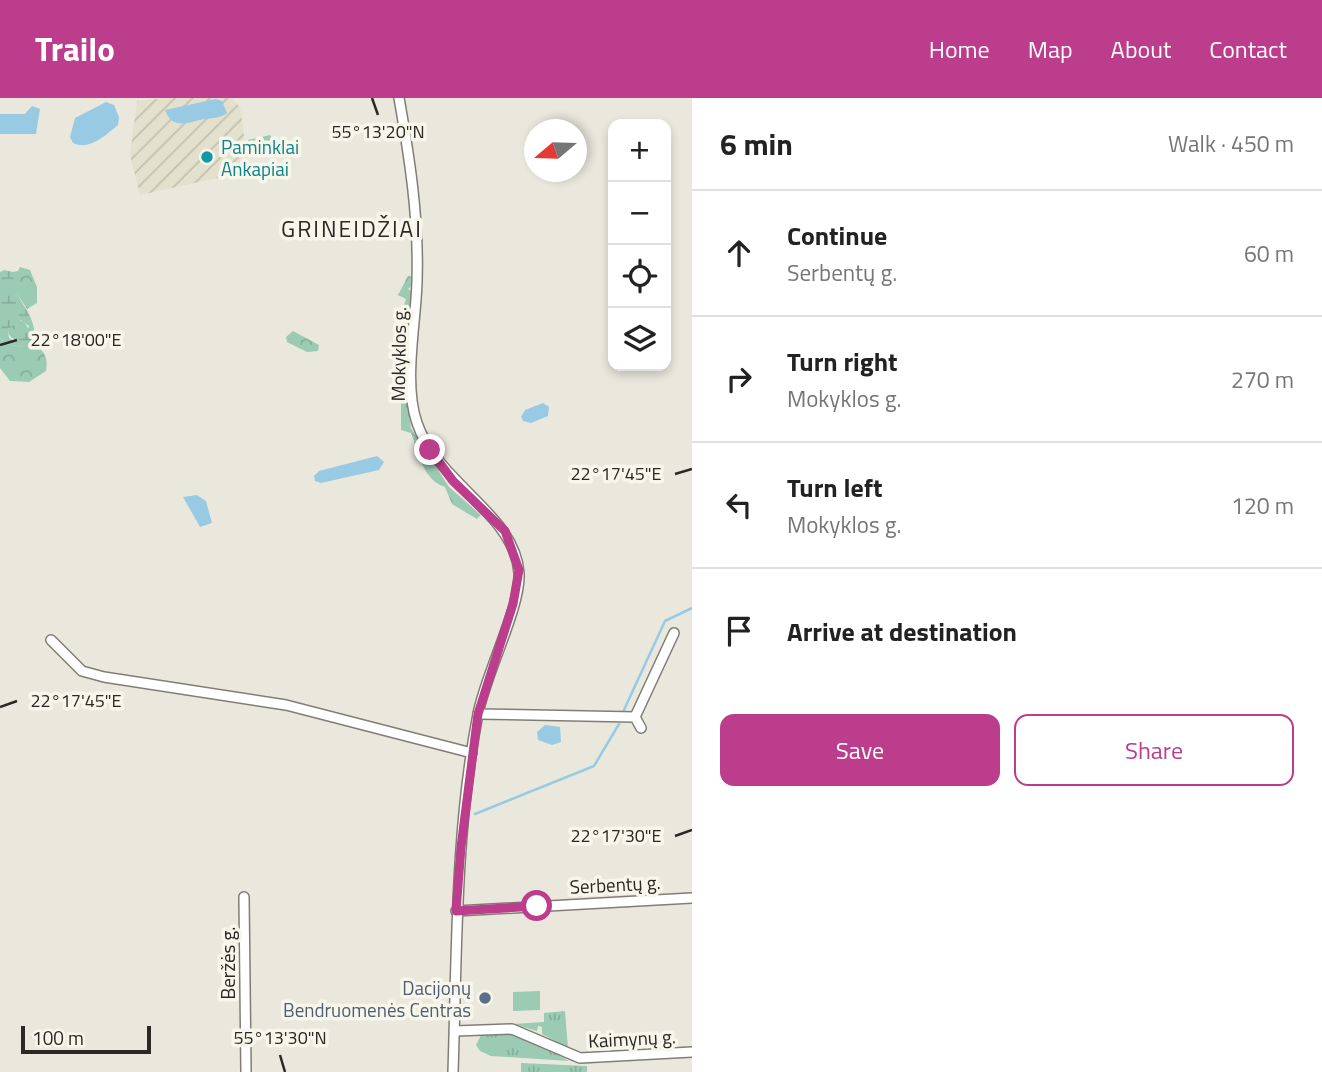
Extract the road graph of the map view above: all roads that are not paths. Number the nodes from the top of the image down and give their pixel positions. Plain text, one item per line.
1 (399, 98) edge
2 (674, 633) dead end
3 (51, 640) dead end
4 (478, 714) junction
5 (635, 717) junction
6 (641, 728) dead end
7 (472, 753) junction
8 (244, 897) dead end
9 (692, 898) edge
10 (456, 911) junction
11 (454, 1031) junction
12 (692, 1052) edge
13 (246, 1072) edge
14 (453, 1072) edge

1 - 4 street, Mokyklos g.
2 - 5 street
3 - 7 street
4 - 5 street
4 - 7 street, Mokyklos g.
5 - 6 street
7 - 10 street, Mokyklos g.
8 - 13 street, Beržės g.
9 - 10 street, Serbentų g.
10 - 11 street, Mokyklos g.
11 - 12 street, Kaimynų g.
11 - 14 street, Mokyklos g.

